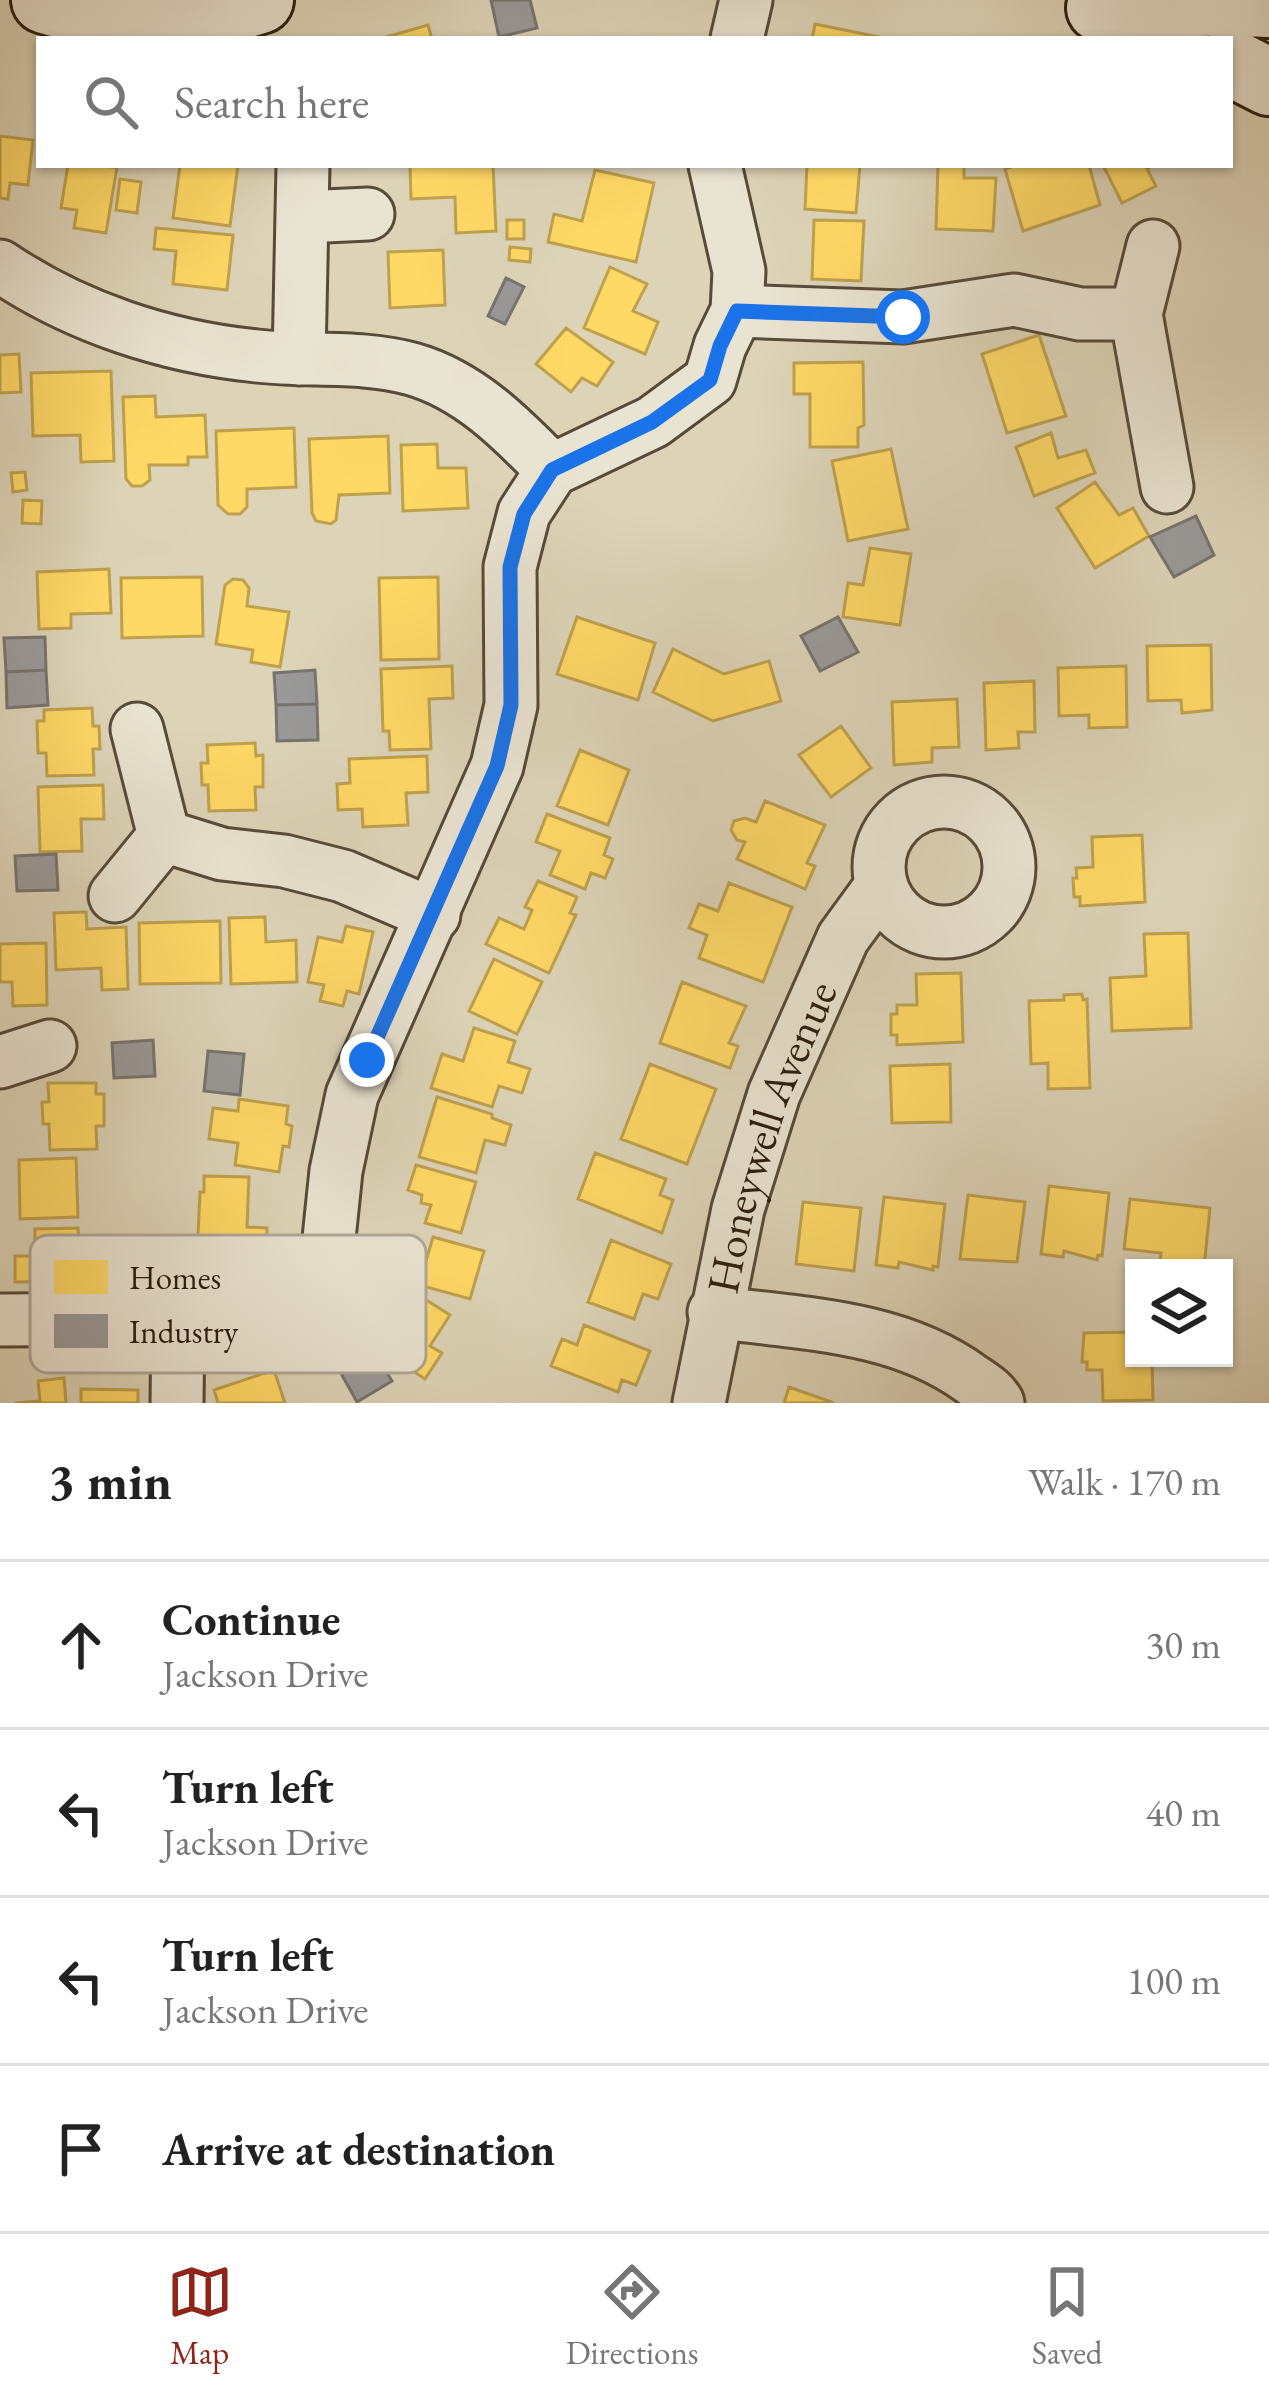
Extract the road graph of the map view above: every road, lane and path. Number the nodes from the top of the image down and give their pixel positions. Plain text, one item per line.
1 (45, 0) edge
2 (260, 0) edge
3 (746, 0) edge
4 (1074, 4) edge
5 (1269, 4) edge
6 (738, 36) edge
7 (1175, 36) edge
8 (1233, 64) edge
9 (1269, 82) edge
10 (303, 168) edge
11 (716, 168) edge
12 (368, 214) dead end
13 (304, 217) junction
14 (1153, 246) dead end
15 (0, 266) edge
16 (737, 311) junction
17 (1136, 314) junction
18 (299, 358) junction
19 (552, 470) junction
20 (1167, 487) dead end
21 (137, 729) dead end
22 (164, 836) junction
23 (881, 886) dead end
24 (116, 896) dead end
25 (434, 915) junction
26 (50, 1046) dead end
27 (0, 1062) edge
28 (329, 1235) edge
29 (714, 1312) junction
30 (30, 1319) edge
31 (0, 1320) edge
32 (177, 1373) edge
33 (177, 1403) edge
34 (699, 1403) edge
35 (998, 1403) edge

1 - 2 street
3 - 6 street
4 - 5 street
4 - 7 street
8 - 9 street
10 - 13 street
11 - 16 street
12 - 13 street
13 - 18 street
14 - 17 street
15 - 18 street
16 - 17 street
16 - 19 street
17 - 20 street
18 - 19 street
19 - 25 street
21 - 22 street
22 - 24 street
22 - 25 street
23 - 29 street, Honeywell Avenue
25 - 28 street
26 - 27 street
29 - 34 street, Honeywell Avenue
29 - 35 street
30 - 31 street
32 - 33 street

